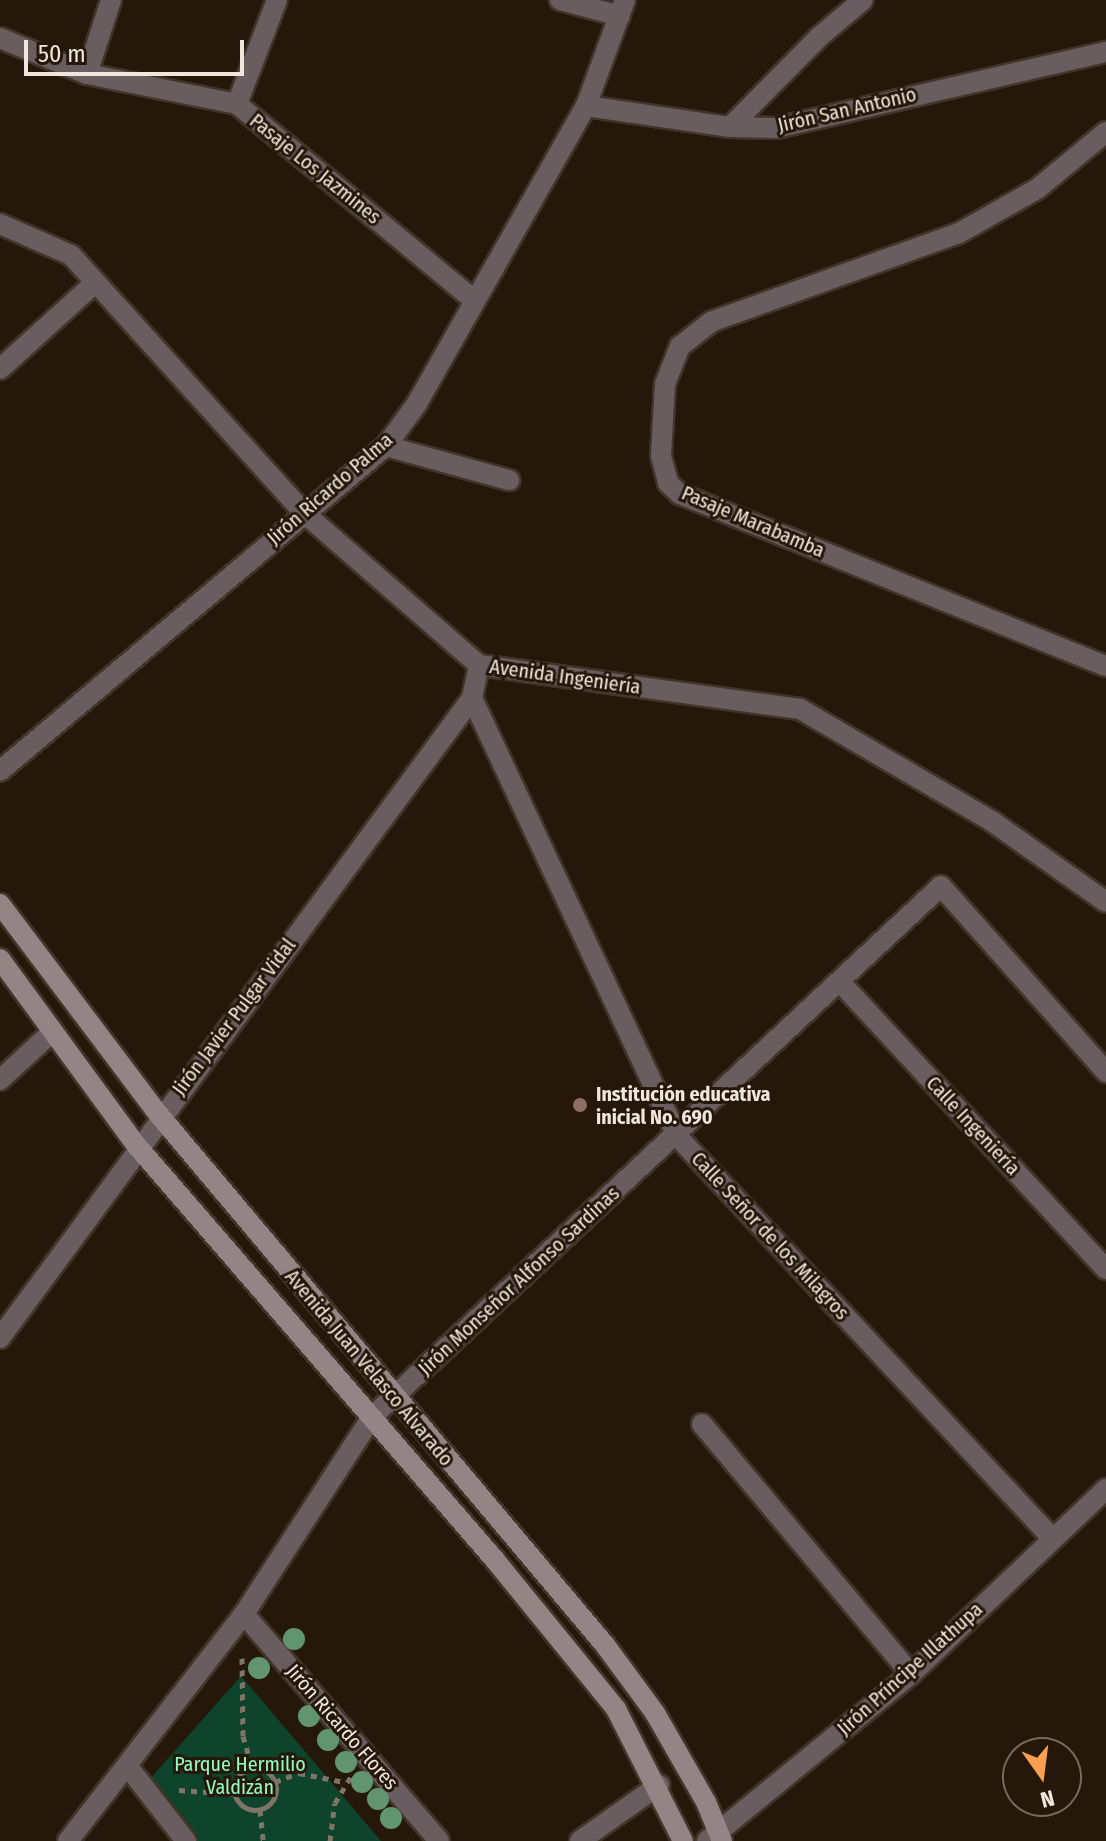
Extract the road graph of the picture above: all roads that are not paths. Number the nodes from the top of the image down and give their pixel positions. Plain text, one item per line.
1 (111, 0) edge
2 (277, 0) edge
3 (560, 0) edge
4 (863, 0) edge
5 (622, 8) edge
6 (0, 38) edge
7 (1106, 52) edge
8 (87, 74) junction
9 (237, 104) junction
10 (586, 106) junction
11 (730, 127) junction
12 (1106, 132) edge
13 (0, 224) edge
14 (95, 283) junction
15 (473, 299) junction
16 (0, 369) edge
17 (386, 446) junction
18 (509, 480) dead end
19 (303, 512) junction
20 (479, 665) junction
21 (1106, 666) edge
22 (472, 698) junction
23 (0, 771) edge
24 (1106, 902) edge
25 (0, 904) edge
26 (0, 959) edge
27 (841, 983) junction
28 (52, 1032) junction
29 (1106, 1072) edge
30 (0, 1080) edge
31 (160, 1116) junction
32 (677, 1136) junction
33 (137, 1146) junction
34 (1106, 1269) edge
35 (0, 1338) edge
36 (393, 1397) junction
37 (372, 1417) junction
38 (702, 1424) dead end
39 (1106, 1489) edge
40 (1052, 1538) junction
41 (244, 1614) junction
42 (911, 1674) junction
43 (129, 1768) junction
44 (659, 1785) junction
45 (716, 1838) edge
46 (68, 1841) edge
47 (186, 1841) edge
48 (439, 1841) edge
49 (580, 1841) edge
50 (683, 1841) edge

1 - 8 street
2 - 9 street
3 - 5 street
4 - 11 street
5 - 10 street, Jirón Ricardo Palma
6 - 8 street, Pasaje Los Jazmines
7 - 11 street, Jirón San Antonio
8 - 9 street, Pasaje Los Jazmines
9 - 15 street, Pasaje Los Jazmines
10 - 11 street, Jirón San Antonio
10 - 15 street, Jirón Ricardo Palma
12 - 21 street, Pasaje Marabamba
13 - 14 street, Avenida Ingeniería
14 - 16 street
14 - 19 street, Avenida Ingeniería
15 - 17 street, Jirón Ricardo Palma
17 - 18 street
17 - 19 street, Jirón Ricardo Palma
19 - 20 street, Avenida Ingeniería
19 - 23 street, Jirón Ricardo Palma
20 - 22 street
20 - 24 street, Avenida Ingeniería
22 - 31 street, Jirón Javier Pulgar Vidal
22 - 32 street, Calle Señor de los Milagros
25 - 31 street, Avenida Juan Velasco Alvarado
26 - 28 street, Avenida Juan Velasco Alvarado
27 - 29 street, Jirón Monseñor Alfonso Sardinas
27 - 32 street, Jirón Monseñor Alfonso Sardinas
27 - 34 street, Calle Ingeniería
28 - 30 street
28 - 33 street, Avenida Juan Velasco Alvarado
31 - 33 street, Jirón Javier Pulgar Vidal
31 - 36 street, Avenida Juan Velasco Alvarado
32 - 36 street, Jirón Monseñor Alfonso Sardinas
32 - 40 street, Calle Señor de los Milagros
33 - 35 street, Jirón Javier Pulgar Vidal
33 - 37 street, Avenida Juan Velasco Alvarado
36 - 37 street, Jirón Monseñor Alfonso Sardinas
36 - 45 street, Avenida Juan Velasco Alvarado
37 - 41 street, Jirón Monseñor Alfonso Sardinas
37 - 44 street, Avenida Juan Velasco Alvarado
38 - 42 street
39 - 40 street, Jirón Príncipe Illathupa
40 - 42 street, Jirón Príncipe Illathupa
41 - 43 street, Jirón Monseñor Alfonso Sardinas
41 - 48 street, Jirón Ricardo Flores
42 - 45 street, Jirón Príncipe Illathupa
43 - 46 street, Jirón Monseñor Alfonso Sardinas
43 - 47 street
44 - 49 street
44 - 50 street, Avenida Juan Velasco Alvarado

